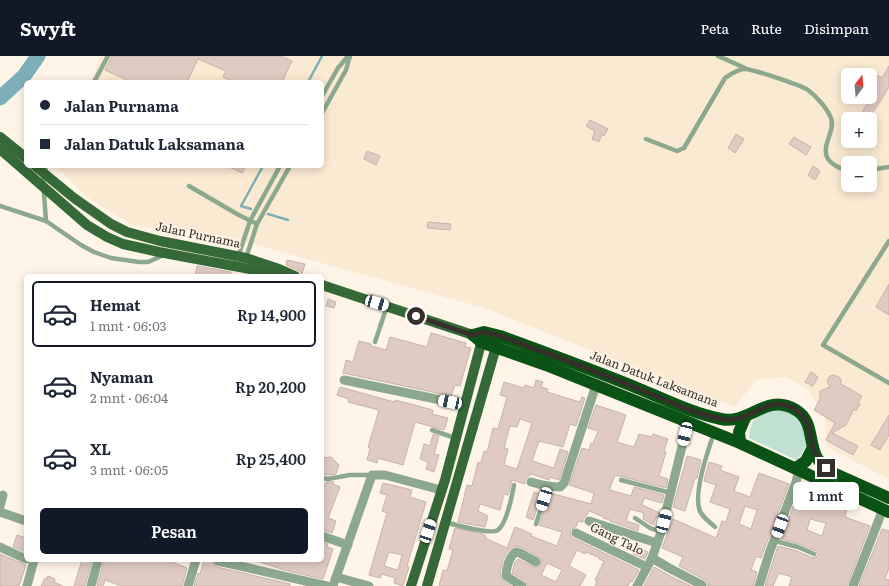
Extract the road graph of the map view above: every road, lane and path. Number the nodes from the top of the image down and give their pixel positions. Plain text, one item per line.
1 (108, 56) edge
2 (349, 56) edge
3 (718, 56) edge
4 (745, 68) junction
5 (95, 80) edge
6 (324, 92) edge
7 (324, 108) edge
8 (0, 137) edge
9 (646, 139) dead end
10 (0, 149) edge
11 (24, 156) edge
12 (889, 167) edge
13 (37, 168) edge
14 (46, 168) edge
15 (279, 168) edge
16 (289, 168) edge
17 (841, 169) edge
18 (877, 169) edge
19 (275, 174) junction
20 (283, 178) junction
21 (189, 186) dead end
22 (0, 206) edge
23 (46, 221) junction
24 (250, 221) junction
25 (257, 224) junction
26 (889, 241) edge
27 (168, 254) junction
28 (241, 262) junction
29 (280, 274) edge
30 (290, 274) edge
31 (324, 286) edge
32 (387, 306) junction
33 (479, 336) junction
34 (500, 336) junction
35 (375, 342) dead end
36 (495, 348) junction
37 (344, 380) dead end
38 (889, 383) edge
39 (596, 385) junction
40 (465, 405) junction
41 (745, 418) junction
42 (688, 422) junction
43 (432, 430) dead end
44 (714, 433) junction
45 (455, 438) junction
46 (740, 443) junction
47 (813, 448) junction
48 (798, 469) junction
49 (372, 475) junction
50 (324, 478) edge
51 (621, 480) dead end
52 (531, 482) dead end
53 (514, 485) dead end
54 (548, 487) junction
55 (441, 490) junction
56 (671, 493) junction
57 (3, 495) dead end
58 (0, 506) edge
59 (887, 506) edge
60 (0, 512) edge
61 (635, 518) dead end
62 (24, 520) edge
63 (589, 521) dead end
64 (446, 522) junction
65 (536, 524) dead end
66 (715, 527) dead end
67 (660, 532) junction
68 (576, 533) dead end
69 (324, 537) edge
70 (775, 541) junction
71 (657, 543) junction
72 (348, 545) junction
73 (0, 547) edge
74 (814, 554) dead end
75 (24, 557) edge
76 (652, 558) junction
77 (30, 562) edge
78 (97, 562) edge
79 (195, 562) edge
80 (222, 562) edge
81 (536, 562) dead end
82 (647, 567) junction
83 (336, 577) junction
84 (702, 585) edge
85 (27, 586) edge
86 (91, 586) edge
87 (188, 586) edge
88 (326, 586) edge
89 (333, 586) edge
90 (369, 586) edge
91 (411, 586) edge
92 (427, 586) edge
93 (522, 586) edge
94 (637, 586) edge
95 (759, 586) edge
96 (853, 586) edge

1 - 5 lane
2 - 6 lane
2 - 7 lane
3 - 4 lane
4 - 9 lane
4 - 17 lane
8 - 11 main road
10 - 27 main road, Jalan Purnama
12 - 18 lane
13 - 28 main road, Jalan Purnama
14 - 23 lane
15 - 19 lane
16 - 20 lane
19 - 20 lane
19 - 24 lane
20 - 25 lane
21 - 24 lane
22 - 23 lane
23 - 27 lane
24 - 25 lane
24 - 28 lane
25 - 28 lane
26 - 38 lane
27 - 28 main road, Jalan Purnama
28 - 29 main road, Jalan Purnama
28 - 30 main road, Jalan Purnama
31 - 32 main road
32 - 33 main road
32 - 35 lane
33 - 34 highway, Jalan Datuk Laksamana
33 - 36 highway
33 - 40 main road
34 - 36 main road
34 - 41 highway, Jalan Datuk Laksamana
36 - 39 highway
36 - 64 main road
37 - 40 street
39 - 42 highway
39 - 54 street
40 - 45 main road
41 - 46 highway
41 - 47 highway, Jalan Datuk Laksamana
42 - 44 highway
42 - 56 street
43 - 45 lane
44 - 46 highway
44 - 66 lane
45 - 55 main road
46 - 48 highway
47 - 48 highway
47 - 59 highway, Jalan Datuk Laksamana
48 - 59 highway
48 - 70 street
49 - 50 lane
49 - 55 street
49 - 72 street
51 - 56 lane
52 - 54 street
53 - 64 lane
54 - 65 lane
55 - 91 main road
56 - 67 street
57 - 58 street
59 - 96 street
60 - 62 street
61 - 67 lane
63 - 71 street
64 - 92 main road
67 - 71 street
68 - 82 street, Gang Talo
69 - 72 street
70 - 74 lane
70 - 95 street
71 - 76 street
72 - 83 street
73 - 75 street
76 - 82 street
76 - 84 street
77 - 85 street
78 - 86 street
79 - 87 street
80 - 88 street
81 - 93 street
82 - 94 street
83 - 89 street
83 - 90 street

